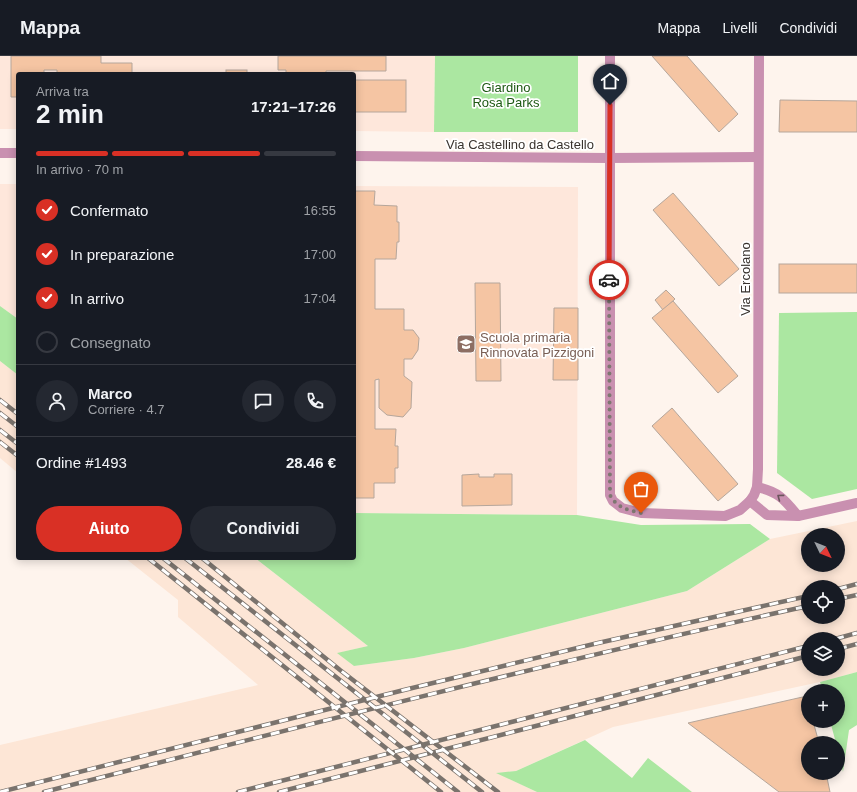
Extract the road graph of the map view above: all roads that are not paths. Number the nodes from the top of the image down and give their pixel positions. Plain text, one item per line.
1 (610, 56) edge
2 (759, 56) edge
3 (0, 153) edge
4 (16, 153) edge
5 (356, 156) edge
6 (758, 157) junction
7 (609, 158) junction
8 (757, 487) junction
9 (750, 501) junction
10 (857, 503) edge
11 (798, 516) junction

1 - 7 street
2 - 6 street, Via Ercolano
3 - 4 street
5 - 7 street, Via Castellino da Castello
6 - 7 street, Via Castellino da Castello
6 - 8 street, Via Ercolano
7 - 9 street
8 - 9 street, Via Ercolano
11 -> 8 street
9 - 11 street
10 - 11 street

